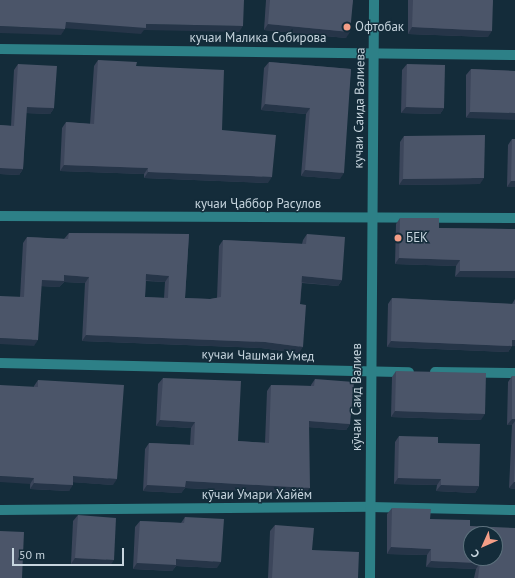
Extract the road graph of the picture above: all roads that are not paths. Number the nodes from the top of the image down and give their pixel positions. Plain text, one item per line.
1 (374, 0) edge
2 (0, 49) edge
3 (374, 51) junction
4 (515, 55) edge
5 (0, 216) edge
6 (372, 217) junction
7 (515, 218) edge
8 (0, 363) edge
9 (371, 371) junction
10 (515, 373) edge
11 (370, 507) junction
12 (0, 510) edge
13 (515, 510) edge
14 (370, 578) edge

1 - 3 street, кучаи Саида Валиева
2 - 3 street, кучаи Малика Собирова
3 - 4 street, кучаи Малика Собирова
3 - 6 street, кучаи Саида Валиева
5 - 6 street, кучаи Ҷаббор Расулов
6 - 7 street, кучаи Ҷаббор Расулов
6 - 9 street, кӯчаи Саид Валиев
8 - 9 street, кучаи Чашмаи Умед
9 - 10 street, кучаи Чашмаи Умед
9 - 11 street, кӯчаи Саид Валиев
11 - 12 street, кӯчаи Умари Хайём
11 - 13 street, кӯчаи Умари Хайём
11 - 14 street, кӯчаи Саид Валиев

